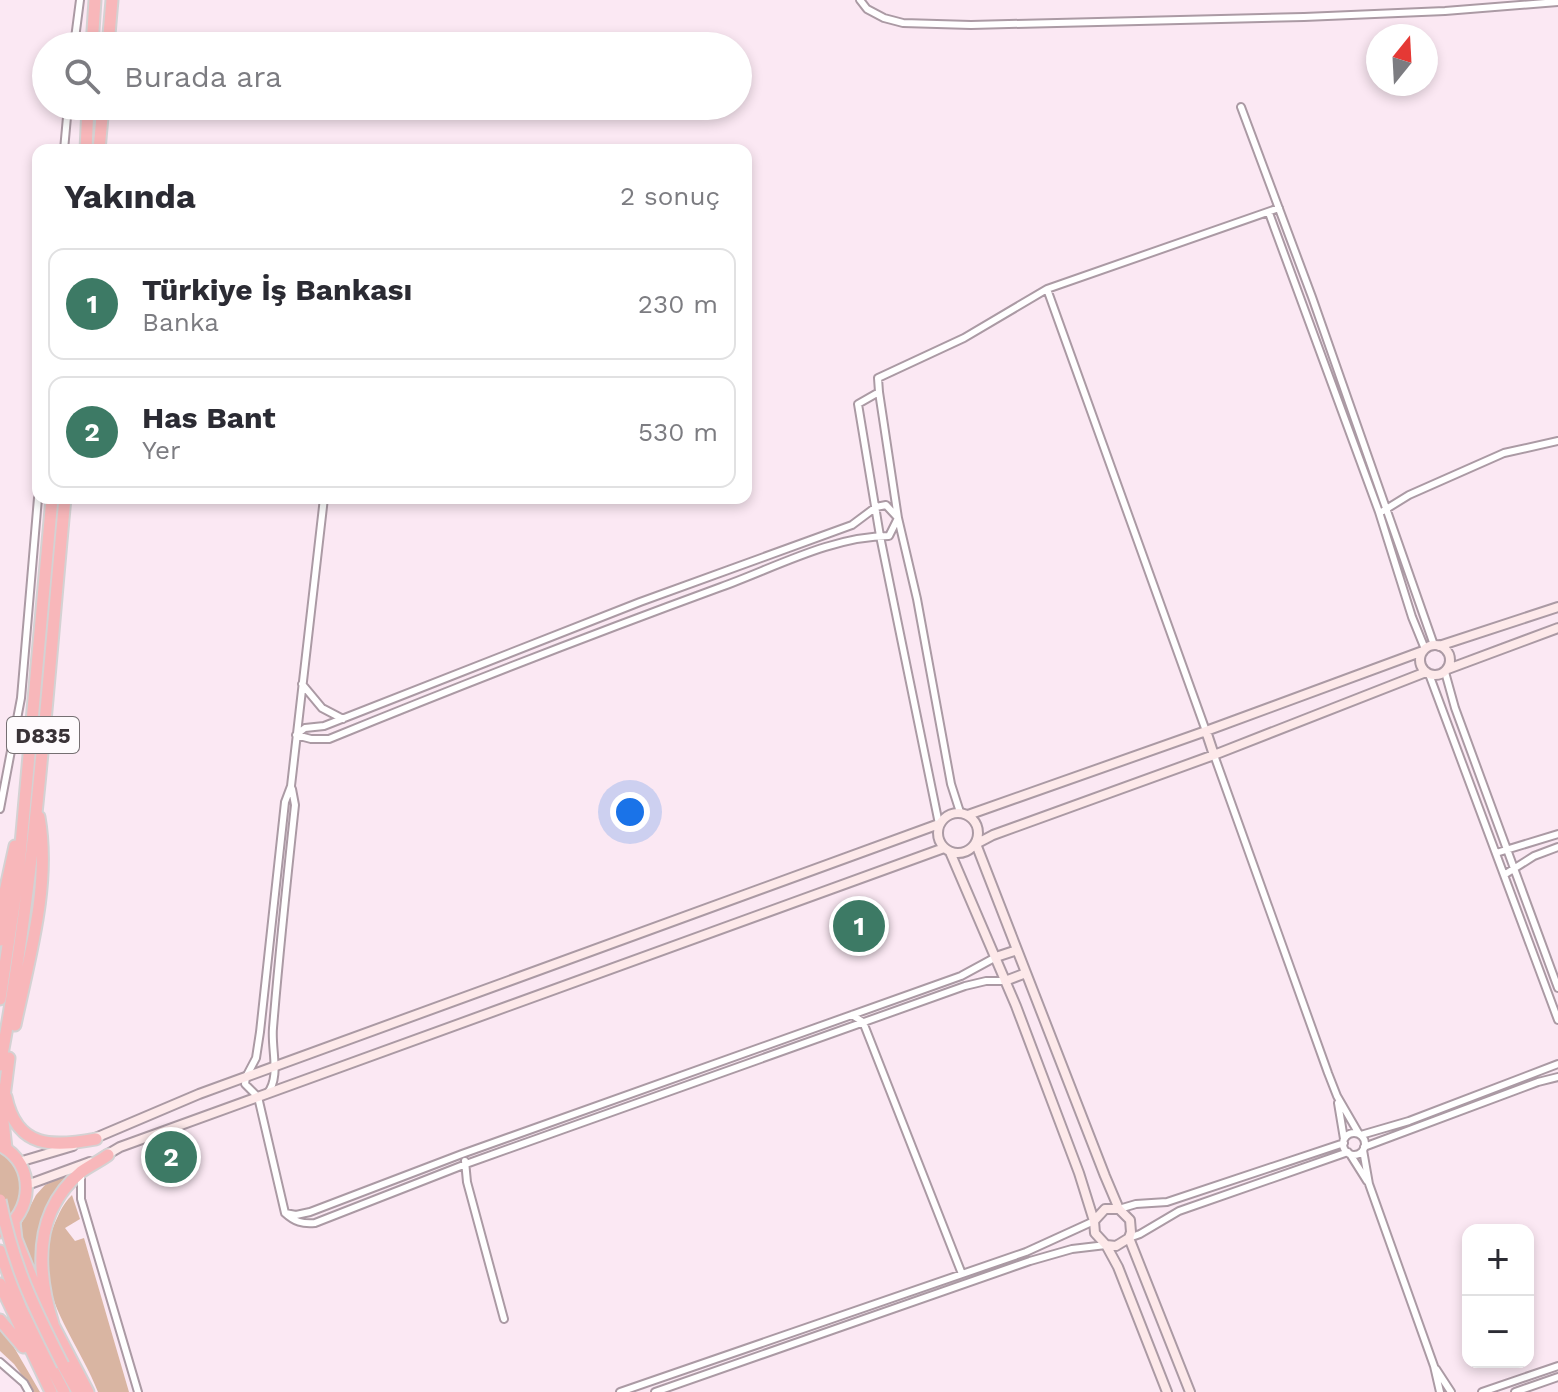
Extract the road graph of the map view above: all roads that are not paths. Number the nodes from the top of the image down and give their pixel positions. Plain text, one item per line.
1 (80, 0) edge
2 (95, 0) edge
3 (112, 0) edge
4 (860, 0) edge
5 (1558, 2) edge
6 (76, 32) edge
7 (93, 32) edge
8 (109, 32) edge
9 (1241, 107) dead end
10 (67, 120) edge
11 (87, 120) edge
12 (102, 120) edge
13 (65, 144) edge
14 (86, 144) edge
15 (100, 144) edge
16 (1279, 208) junction
17 (1269, 213) junction
18 (1047, 289) junction
19 (879, 392) junction
20 (1558, 441) edge
21 (37, 504) edge
22 (51, 504) edge
23 (64, 504) edge
24 (323, 504) edge
25 (876, 507) junction
26 (1382, 512) junction
27 (898, 518) junction
28 (880, 536) junction
29 (1558, 607) edge
30 (1558, 628) edge
31 (1430, 648) junction
32 (1446, 670) junction
33 (1427, 673) junction
34 (302, 684) junction
35 (343, 719) junction
36 (1206, 731) junction
37 (296, 735) junction
38 (1214, 755) junction
39 (291, 786) junction
40 (36, 802) junction
41 (0, 809) edge
42 (964, 814) junction
43 (23, 818) junction
44 (939, 824) junction
45 (1558, 834) edge
46 (976, 844) junction
47 (1558, 847) edge
48 (1508, 848) junction
49 (947, 850) junction
50 (1496, 853) junction
51 (1515, 869) junction
52 (1504, 875) junction
53 (1529, 909) junction
54 (1518, 913) junction
55 (0, 940) edge
56 (1017, 950) junction
57 (996, 957) junction
58 (268, 959) junction
59 (279, 960) junction
60 (12, 971) junction
61 (1552, 972) junction
62 (1026, 973) junction
63 (1542, 976) junction
64 (1005, 981) junction
65 (1558, 988) edge
66 (0, 999) edge
67 (852, 1015) junction
68 (1558, 1020) edge
69 (863, 1022) junction
70 (769, 1045) junction
71 (772, 1055) junction
72 (1558, 1064) edge
73 (0, 1065) edge
74 (273, 1067) junction
75 (246, 1077) junction
76 (1558, 1077) edge
77 (654, 1086) junction
78 (4, 1087) junction
79 (1496, 1088) junction
80 (262, 1096) junction
81 (657, 1096) junction
82 (1337, 1096) junction
83 (1499, 1097) junction
84 (1360, 1135) junction
85 (96, 1139) junction
86 (1344, 1141) junction
87 (3, 1147) edge
88 (1364, 1148) junction
89 (1349, 1153) junction
90 (462, 1154) junction
91 (108, 1155) junction
92 (19, 1162) junction
93 (466, 1164) junction
94 (81, 1172) junction
95 (1369, 1184) junction
96 (27, 1185) junction
97 (0, 1200) edge
98 (1119, 1209) junction
99 (285, 1213) junction
100 (1094, 1221) junction
101 (14, 1222) junction
102 (0, 1232) edge
103 (1129, 1238) junction
104 (1106, 1245) junction
105 (0, 1251) edge
106 (962, 1274) junction
107 (0, 1284) edge
108 (504, 1319) dead end
109 (0, 1320) edge
110 (53, 1324) junction
111 (0, 1362) edge
112 (1434, 1366) junction
113 (1558, 1366) edge
114 (52, 1368) junction
115 (11, 1372) junction
116 (1, 1377) edge
117 (1558, 1377) edge
118 (29, 1392) edge
119 (51, 1392) edge
120 (64, 1392) edge
121 (78, 1392) edge
122 (88, 1392) edge
123 (138, 1392) edge
124 (620, 1392) edge
125 (655, 1392) edge
126 (1167, 1392) edge
127 (1190, 1392) edge
128 (1440, 1392) edge
129 (1451, 1392) edge
130 (1482, 1392) edge
131 (1515, 1392) edge

1 - 6 street
2 - 7 highway
3 - 8 highway
4 - 5 street
9 - 16 street
10 - 13 street
11 - 14 highway
12 - 15 highway
16 - 17 street
16 - 26 street
17 - 18 street
17 - 26 street
18 - 19 street
18 - 36 street
19 - 25 street
19 - 27 street
20 - 26 street
21 - 41 street
22 - 43 highway, D835
23 - 40 highway, D835
24 - 34 street
25 - 27 street
25 - 28 street
25 - 35 street
26 - 31 street
26 - 31 street
27 - 28 street
27 - 42 street
28 - 37 street
28 - 44 street
29 - 31 street
30 - 32 street
31 - 32 street
31 - 33 street
31 - 36 street
32 - 33 street
32 - 48 street
33 - 38 street
33 - 50 street
34 - 35 street
34 - 37 street
35 - 37 street
36 - 38 street
36 - 42 street
37 - 39 street
38 - 46 street
38 - 82 street
39 - 58 street
39 - 59 street
40 - 60 highway, D835
40 - 78 highway
42 - 44 street
42 - 46 street
43 - 55 highway
43 - 60 highway, D835
44 - 49 street
44 - 74 street
45 - 48 street
46 - 49 street
46 - 56 street
47 - 51 street
48 - 50 street
48 - 51 street
49 - 57 street
49 - 80 street
50 - 52 street
51 - 52 street
51 - 53 street
52 - 54 street
53 - 54 street
53 - 61 street
54 - 63 street
56 - 57 street
56 - 62 street
57 - 64 street
57 - 67 street
58 - 59 street
58 - 75 street
59 - 74 street
60 - 66 highway
60 - 73 highway
61 - 63 street
61 - 65 street
62 - 64 street
62 - 98 street
63 - 68 street
64 - 69 street
64 - 100 street
67 - 69 street
67 - 70 street
69 - 71 street
69 - 106 street
70 - 71 street
70 - 77 street
71 - 81 street
72 - 79 street
74 - 75 street
74 - 80 street
75 - 80 street
75 - 85 street
76 - 83 street
77 - 81 street
77 - 90 street
78 - 85 highway
78 - 87 highway
79 - 83 street
79 - 84 street
80 - 91 street
80 - 99 street
81 - 93 street
82 - 84 street
82 - 86 street
83 - 88 street
84 - 86 street
84 - 88 street
85 - 92 street
86 - 89 street
86 - 98 street
87 - 92 highway
88 - 89 street
88 - 95 street
89 - 95 street
89 - 103 street
90 - 93 street
90 - 99 street
91 - 94 highway
91 - 96 street
92 - 96 highway
93 - 99 street
93 - 108 street
94 - 110 highway
94 - 123 street
95 - 112 street
96 - 101 highway
97 - 114 highway, bridge
98 - 100 street
98 - 103 street
100 - 104 street
100 - 106 street
101 - 102 highway
101 - 110 highway
103 - 104 street
103 - 127 street
104 - 125 street
104 - 126 street
105 - 114 highway
106 - 124 street
107 - 114 highway
109 - 114 highway
110 - 122 highway
111 - 115 street
112 - 128 street
112 - 129 street
113 - 130 street
114 - 119 highway
114 - 120 highway
114 - 121 highway
115 - 116 street
115 - 118 street
117 - 131 street

